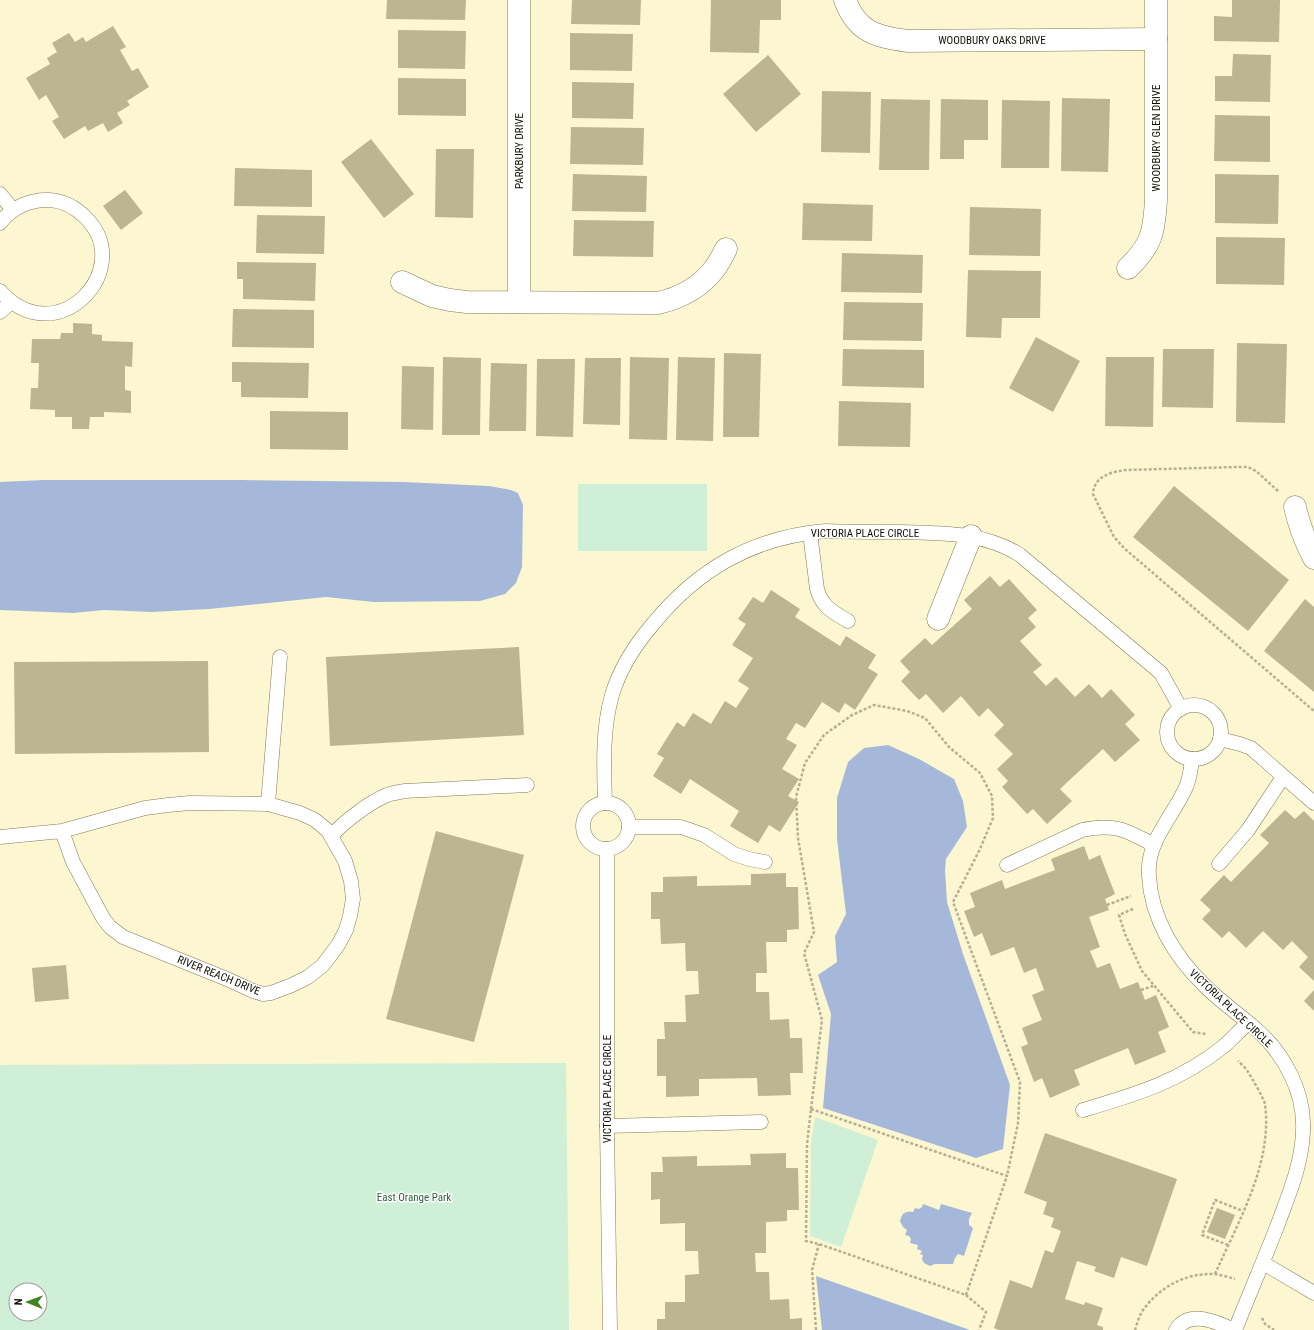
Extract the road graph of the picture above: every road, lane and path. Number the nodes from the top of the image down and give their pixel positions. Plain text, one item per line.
1 (519, 0) edge
2 (846, 0) edge
3 (1156, 0) edge
4 (1156, 39) junction
5 (0, 194) edge
6 (13, 210) junction
7 (0, 223) edge
8 (726, 249) dead end
9 (1128, 268) dead end
10 (402, 282) dead end
11 (0, 291) edge
12 (11, 302) junction
13 (519, 302) junction
14 (0, 312) edge
15 (1295, 507) joint
16 (810, 533) junction
17 (971, 536) junction
18 (1314, 558) edge
19 (938, 618) dead end
20 (848, 621) dead end
21 (280, 656) dead end
22 (1180, 709) junction
23 (1314, 711) edge
24 (1220, 739) junction
25 (1192, 759) junction
26 (1284, 777) junction
27 (526, 785) dead end
28 (605, 803) junction
29 (1314, 803) edge
30 (268, 804) junction
31 (629, 827) junction
32 (62, 831) junction
33 (331, 836) junction
34 (0, 837) edge
35 (1154, 845) junction
36 (607, 849) junction
37 (765, 862) dead end
38 (1220, 864) dead end
39 (1007, 865) dead end
40 (1136, 895) dead end
41 (1107, 905) dead end
42 (1153, 986) dead end
43 (1141, 990) dead end
44 (1248, 1023) junction
45 (811, 1109) junction
46 (1083, 1110) dead end
47 (1308, 1111) edge
48 (761, 1122) dead end
49 (607, 1126) junction
50 (1007, 1176) junction
51 (1243, 1211) dead end
52 (818, 1244) junction
53 (1228, 1245) dead end
54 (1263, 1263) junction
55 (1236, 1279) dead end
56 (1314, 1293) edge
57 (966, 1295) junction
58 (610, 1330) edge
59 (816, 1330) edge
60 (979, 1330) edge
61 (1135, 1330) edge
62 (1176, 1330) edge
63 (1234, 1330) edge

1 - 13 street, PARKBURY DRIVE
2 - 4 street, WOODBURY OAKS DRIVE
3 - 4 street, WOODBURY GLEN DRIVE
4 - 9 street, WOODBURY GLEN DRIVE
5 - 6 lane
6 - 7 lane
6 - 12 lane
8 - 13 street
10 - 13 street
11 - 12 lane
12 - 14 lane
15 - 18 street
15 - 23 path
16 - 17 lane, VICTORIA PLACE CIRCLE
16 - 20 lane
16 - 28 lane, VICTORIA PLACE CIRCLE
17 - 19 street
17 - 22 lane, VICTORIA PLACE CIRCLE
21 - 30 lane
22 - 24 lane
22 - 25 lane
24 - 25 lane
24 - 26 lane
25 - 35 lane, VICTORIA PLACE CIRCLE
26 - 29 lane
26 - 38 lane
27 - 33 lane
28 - 31 lane
28 - 36 lane
30 - 32 lane, RIVER REACH DRIVE
30 - 33 lane, RIVER REACH DRIVE
31 - 36 lane
31 - 37 lane
32 - 33 lane, RIVER REACH DRIVE
32 - 34 lane, RIVER REACH DRIVE
35 - 39 lane
35 - 44 lane, VICTORIA PLACE CIRCLE
36 - 49 lane, VICTORIA PLACE CIRCLE
40 - 41 path
42 - 43 path
44 - 46 lane
44 - 47 lane, VICTORIA PLACE CIRCLE
45 - 50 path
45 - 50 path
45 - 52 path
47 - 54 lane, VICTORIA PLACE CIRCLE
48 - 49 lane
49 - 58 lane, VICTORIA PLACE CIRCLE
50 - 57 path
51 - 53 path
52 - 57 path
52 - 59 path
54 - 56 lane
54 - 63 lane, VICTORIA PLACE CIRCLE
55 - 61 path
57 - 60 path
62 - 63 lane

